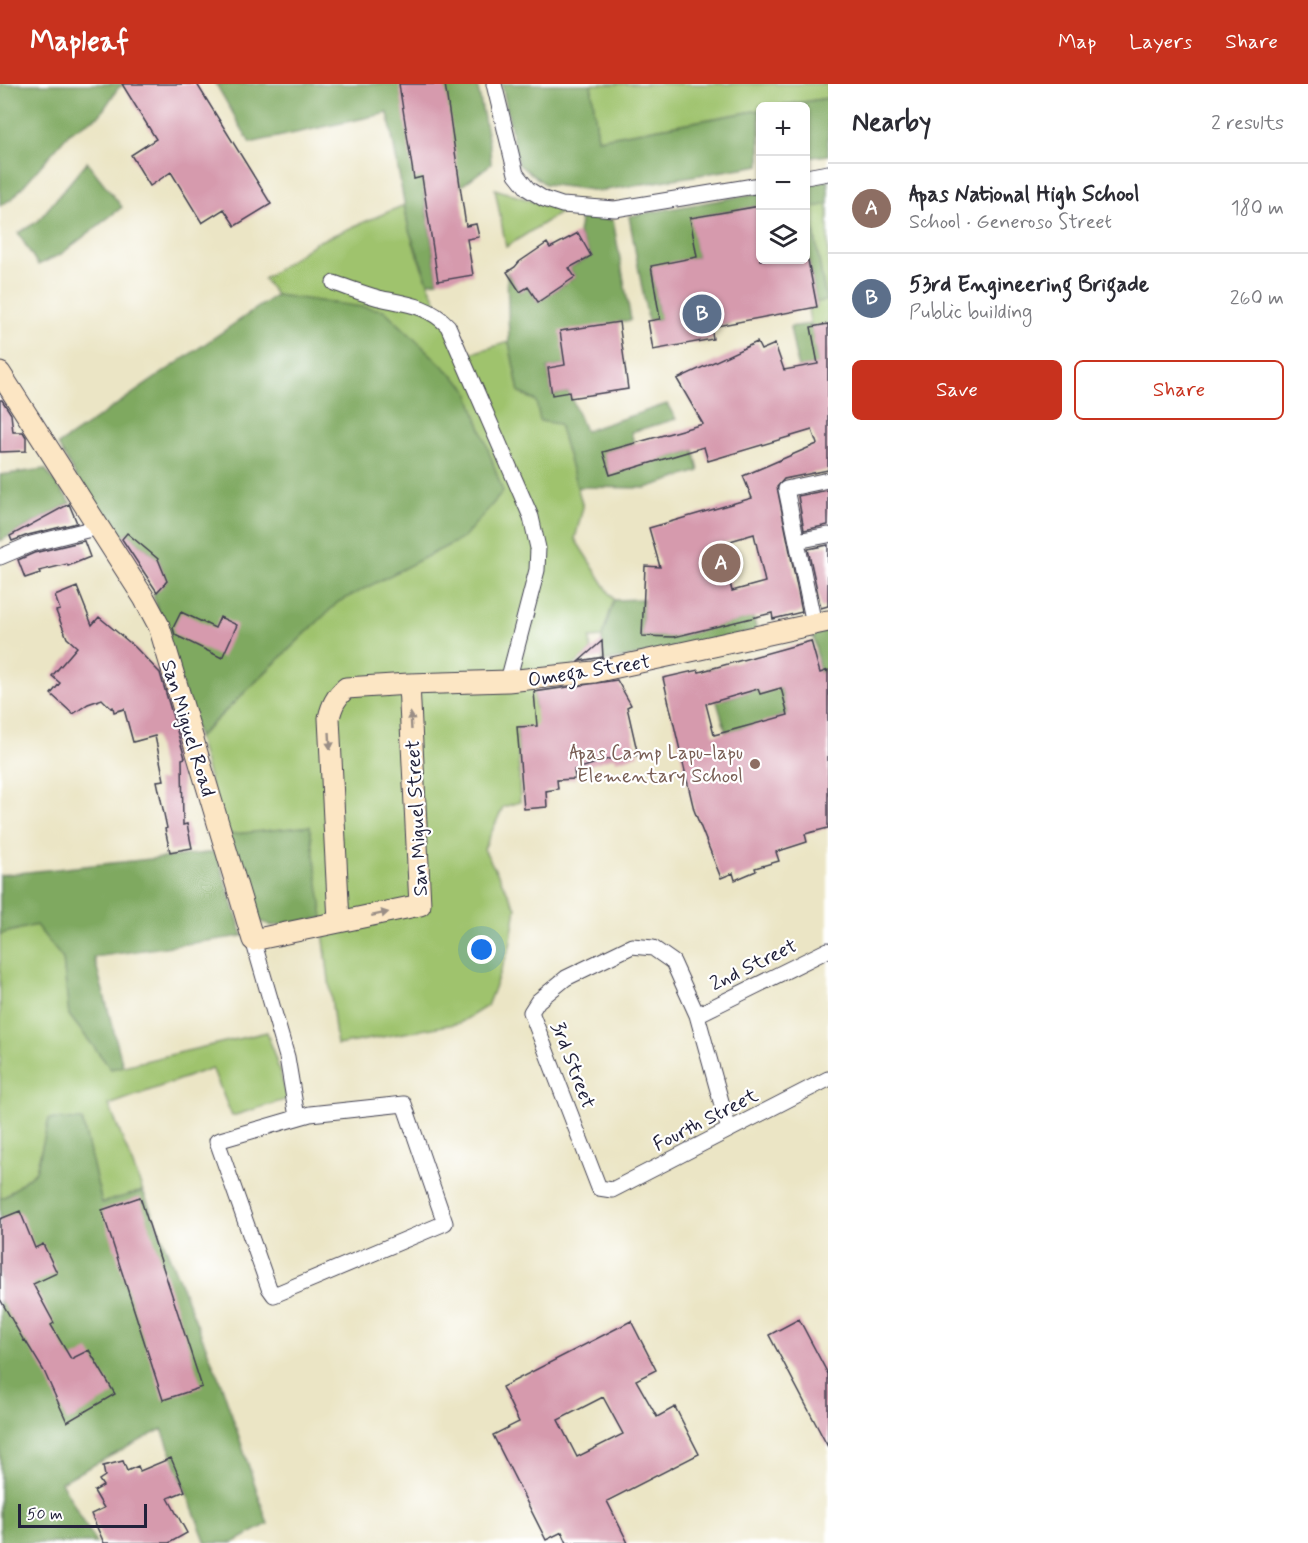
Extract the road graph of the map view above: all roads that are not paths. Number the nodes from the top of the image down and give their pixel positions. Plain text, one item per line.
1 (494, 84) edge
2 (828, 173) edge
3 (810, 176) edge
4 (756, 186) edge
5 (334, 284) dead end
6 (0, 373) edge
7 (828, 480) edge
8 (99, 527) junction
9 (828, 535) edge
10 (797, 542) junction
11 (0, 557) edge
12 (821, 622) edge
13 (508, 681) junction
14 (409, 684) junction
15 (339, 922) junction
16 (253, 940) junction
17 (828, 950) edge
18 (698, 1015) junction
19 (828, 1079) edge
20 (297, 1117) junction
21 (729, 1130) junction
22 (599, 1188) joint

1 - 4 street
2 - 3 street
5 - 13 street
6 - 8 street, San Miguel Road
7 - 10 street
8 - 11 street
8 - 16 street, San Miguel Road
9 - 10 street
10 - 12 street
12 - 13 street, Omega Street
13 - 14 street, Omega Street
14 -> 15 street, Omega Street
15 -> 14 street, San Miguel Street
15 - 16 street, San Miguel Street
16 - 20 street, San Miguel Road
17 - 18 street, 2nd Street
18 - 21 street, 3rd Street
18 - 22 street, 3rd Street
19 - 21 street, Fourth Street
20 - 20 street
21 - 22 street, Fourth Street

